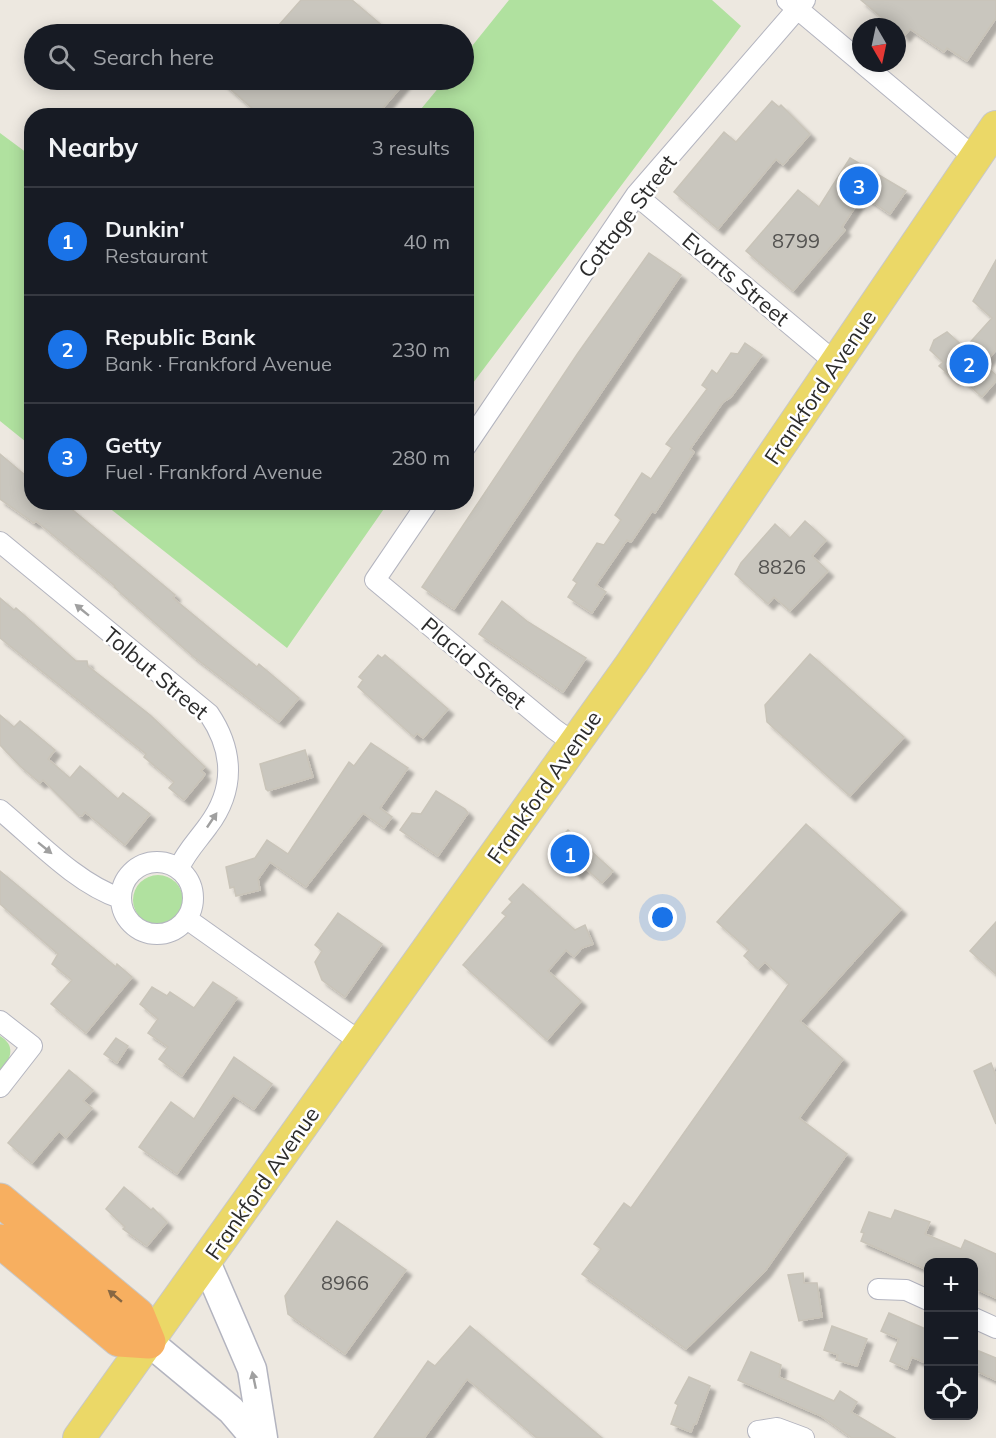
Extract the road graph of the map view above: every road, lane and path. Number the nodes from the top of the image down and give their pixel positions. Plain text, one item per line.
1 (796, 3) edge
2 (852, 53) edge
3 (874, 72) edge
4 (996, 127) edge
5 (975, 158) junction
6 (636, 195) junction
7 (836, 363) junction
8 (474, 434) edge
9 (423, 510) edge
10 (0, 542) edge
11 (575, 744) junction
12 (0, 810) edge
13 (179, 868) junction
14 (120, 898) junction
15 (187, 919) junction
16 (0, 1021) edge
17 (362, 1043) junction
18 (0, 1087) edge
19 (0, 1200) edge
20 (0, 1241) edge
21 (206, 1262) junction
22 (878, 1289) dead end
23 (924, 1298) edge
24 (978, 1320) edge
25 (996, 1328) edge
26 (149, 1342) junction
27 (758, 1431) dead end
28 (79, 1438) edge
29 (255, 1438) edge
30 (263, 1438) edge
31 (804, 1438) edge

1 - 2 street
1 - 6 street, Cottage Street
3 - 5 street
4 - 5 main road, Frankford Avenue
5 - 7 main road, Frankford Avenue
6 - 7 street, Evarts Street
6 - 8 street, Cottage Street
7 - 11 main road, Frankford Avenue
9 - 11 street, Placid Street
13 -> 10 street, Tolbut Street
11 - 17 main road, Frankford Avenue
12 -> 14 street
13 - 14 street
13 - 15 street
14 - 15 street
15 - 17 street
16 - 18 street
17 - 21 main road, Frankford Avenue
26 -> 19 highway
20 - 26 highway
21 - 26 main road, Frankford Avenue
30 -> 21 main road
22 - 23 street
24 - 25 street
26 - 28 main road, Frankford Avenue
26 - 29 main road
27 - 31 street

